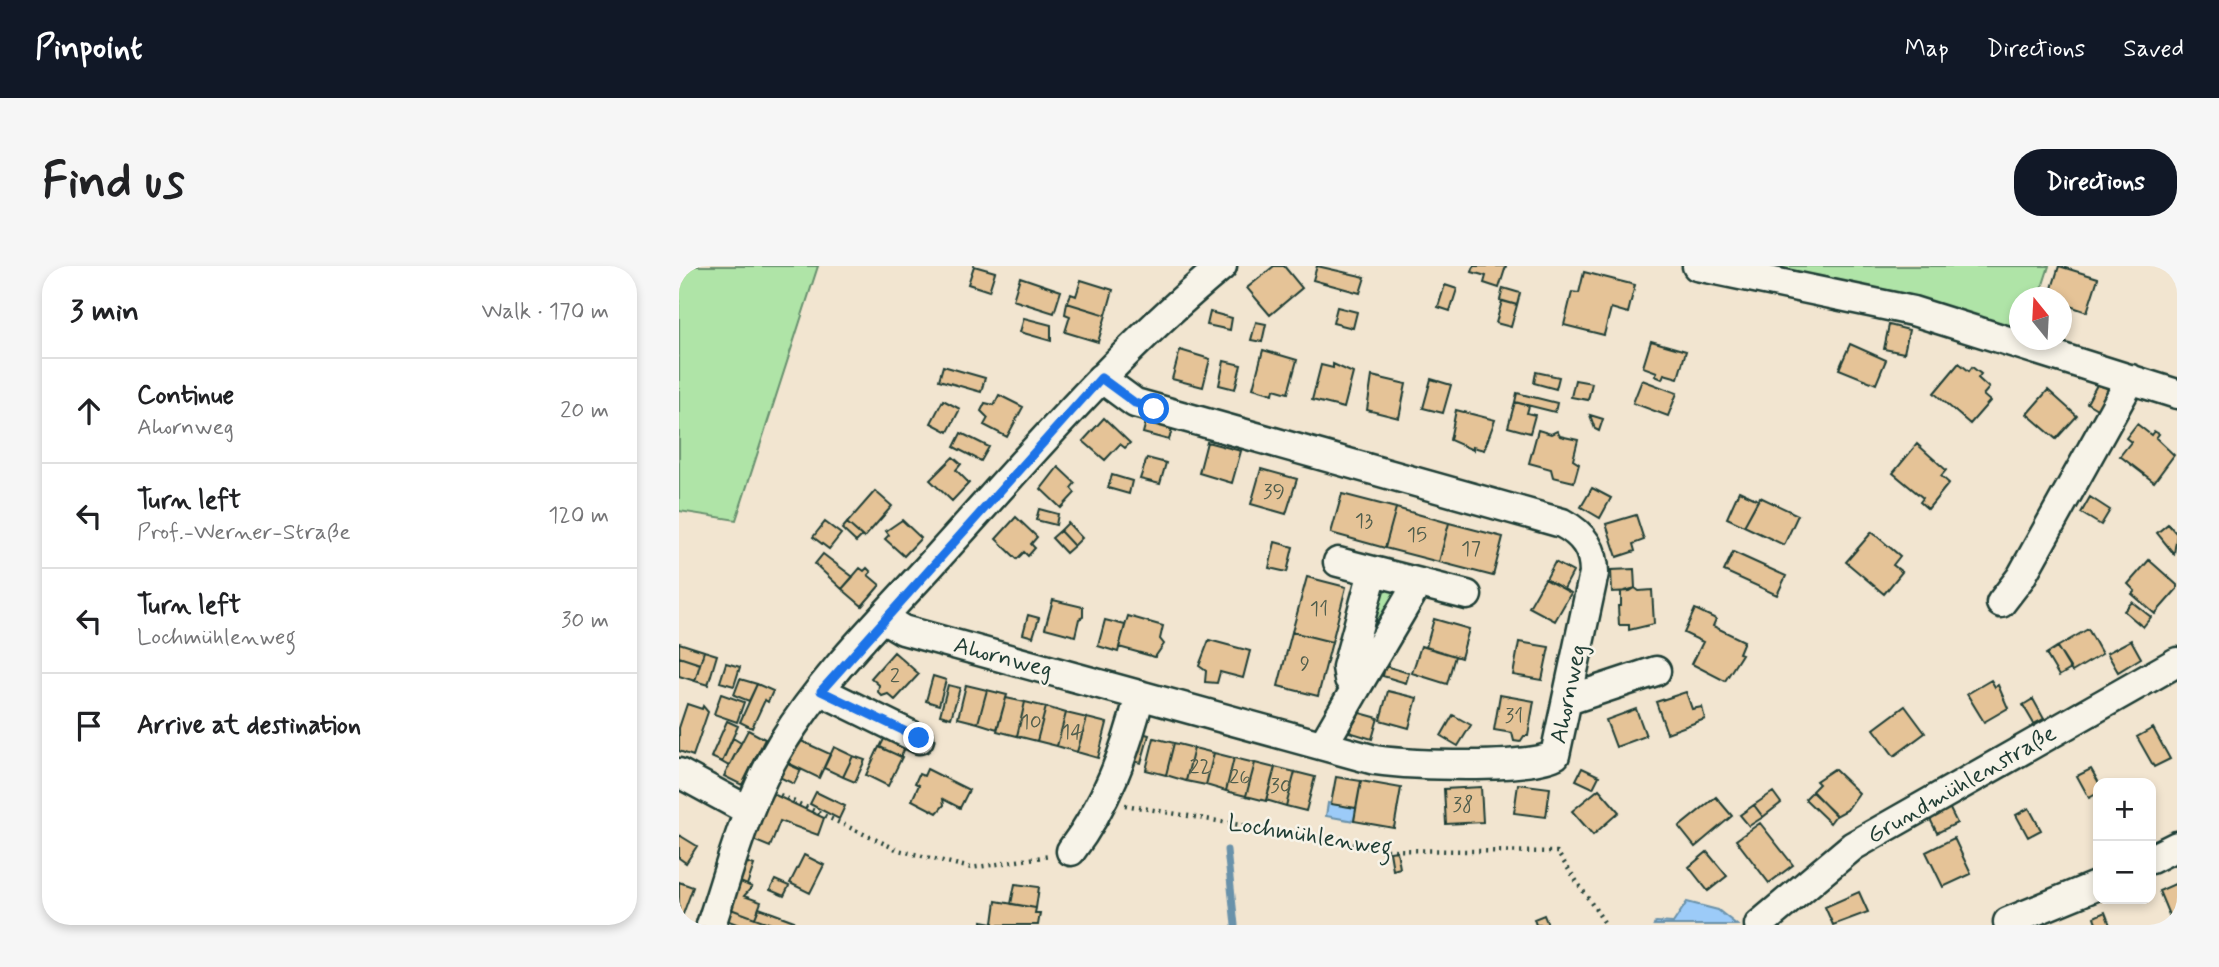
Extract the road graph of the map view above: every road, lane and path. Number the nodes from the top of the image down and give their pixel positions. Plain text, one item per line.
1 (1222, 266) edge
2 (1697, 266) edge
3 (1101, 378) junction
4 (2131, 379) junction
5 (2177, 394) edge
6 (1338, 562) dead end
7 (1373, 572) junction
8 (1418, 583) junction
9 (1467, 595) dead end
10 (2001, 603) dead end
11 (883, 618) junction
12 (2177, 662) edge
13 (1656, 671) dead end
14 (1356, 688) junction
15 (821, 691) junction
16 (1140, 695) junction
17 (1568, 700) junction
18 (919, 738) dead end
19 (1323, 745) junction
20 (679, 773) edge
21 (755, 799) junction
22 (1103, 802) junction
23 (2177, 846) edge
24 (1071, 851) joint
25 (2156, 856) edge
26 (2093, 887) edge
27 (2008, 922) dead end
28 (711, 925) edge
29 (1606, 925) edge
30 (1759, 925) edge

1 - 3 street
2 - 4 street
3 - 11 street
3 - 17 street, Ahornweg
4 - 5 street
4 - 10 street
6 - 7 street
7 - 8 street
7 - 14 street
8 - 9 street
8 - 14 street
11 - 15 street
11 - 16 street, Ahornweg
12 - 30 street, Grundmühlenstraße
13 - 17 street
14 - 19 street
15 - 18 street
15 - 21 street
16 - 19 street, Ahornweg
16 - 22 street
17 - 19 street, Ahornweg
20 - 21 street
21 - 24 path
21 - 28 street
22 - 24 street
22 - 29 path, Lochmühlenweg
23 - 25 street
26 - 27 street

